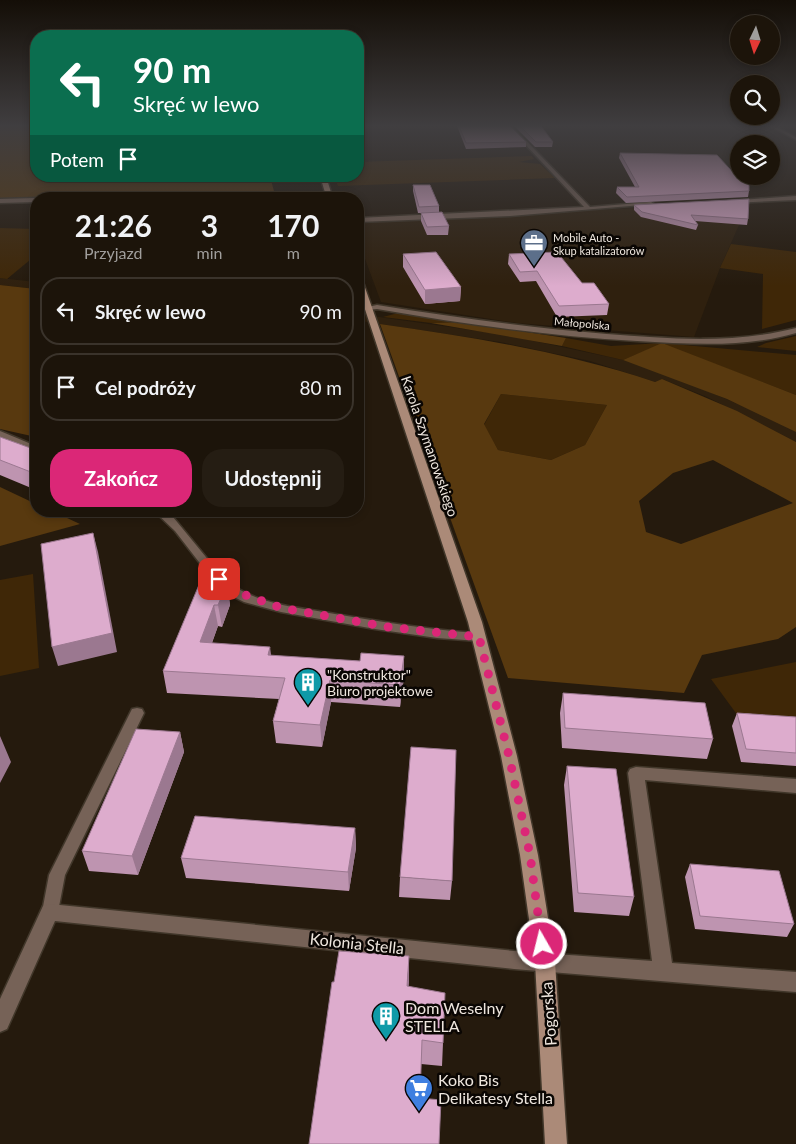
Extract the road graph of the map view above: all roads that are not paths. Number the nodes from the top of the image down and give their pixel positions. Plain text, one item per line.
1 (562, 179) edge
2 (796, 198) edge
3 (30, 200) edge
4 (0, 201) edge
5 (723, 201) edge
6 (654, 204) edge
7 (588, 208) junction
8 (364, 220) edge
9 (364, 298) edge
10 (367, 308) junction
11 (796, 330) edge
12 (0, 434) edge
13 (30, 446) edge
14 (167, 517) edge
15 (477, 630) junction
16 (137, 714) dead end
17 (796, 786) edge
18 (50, 912) junction
19 (545, 962) junction
20 (663, 970) junction
21 (796, 982) edge
22 (0, 1022) edge
23 (556, 1144) edge

1 - 7 street
2 - 5 street
3 - 4 street
6 - 7 street
7 - 8 street
9 - 10 street, Karola Szymanowskiego
10 - 11 street, Małopolska
10 - 15 street, Karola Szymanowskiego
12 - 13 lane
14 - 15 lane
15 - 19 street, Pogorska
16 - 18 lane
17 - 20 street
18 - 19 street, Kolonia Stella
18 - 22 street
19 - 20 street, Kolonia Stella
19 - 23 street, Pogorska
20 - 21 street, Kolonia Stella

